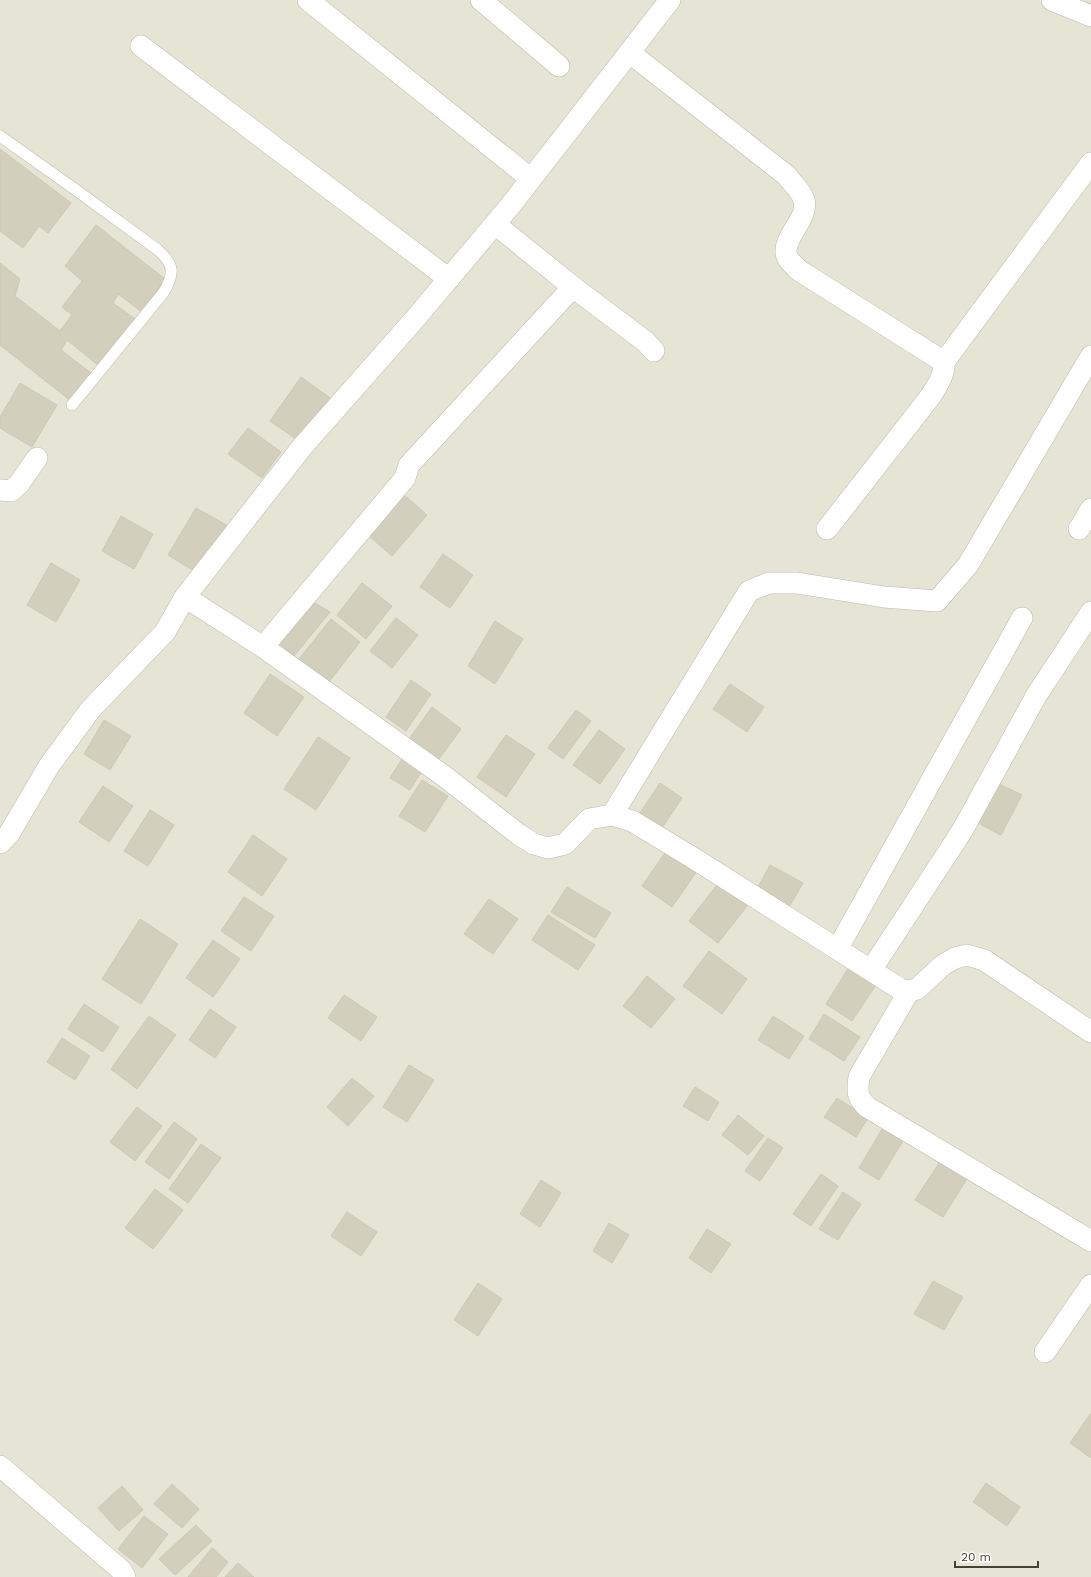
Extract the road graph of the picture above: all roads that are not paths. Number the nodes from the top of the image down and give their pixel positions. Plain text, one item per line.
1 (308, 0) edge
2 (481, 0) edge
3 (670, 0) edge
4 (1052, 0) edge
5 (1091, 16) edge
6 (141, 46) dead end
7 (630, 53) junction
8 (558, 66) dead end
9 (0, 136) edge
10 (1091, 163) edge
11 (531, 179) junction
12 (495, 224) junction
13 (449, 279) junction
14 (573, 287) junction
15 (654, 351) dead end
16 (1091, 356) edge
17 (944, 362) junction
18 (72, 405) dead end
19 (37, 458) dead end
20 (0, 490) edge
21 (1091, 509) edge
22 (827, 529) dead end
23 (1079, 529) dead end
24 (185, 597) junction
25 (1091, 612) edge
26 (1022, 618) dead end
27 (263, 647) junction
28 (612, 814) junction
29 (0, 843) edge
30 (838, 948) junction
31 (872, 970) junction
32 (909, 991) junction
33 (1091, 1032) edge
34 (1091, 1241) edge
35 (1091, 1285) edge
36 (1045, 1352) dead end
37 (0, 1466) edge
38 (129, 1575) edge

1 - 11 street
2 - 8 street
3 - 7 street
4 - 5 street
6 - 13 street
7 - 11 street
7 - 17 street
9 - 18 lane
10 - 17 street
11 - 12 street
12 - 13 street
12 - 14 street
13 - 24 street
14 - 15 street
14 - 27 street
16 - 28 street
17 - 22 street
19 - 20 street
21 - 23 street
24 - 27 street
24 - 29 street
25 - 31 street
26 - 30 street
27 - 28 street
28 - 30 street
30 - 31 street
31 - 32 street
32 - 33 street
32 - 34 street
35 - 36 street
37 - 38 street

